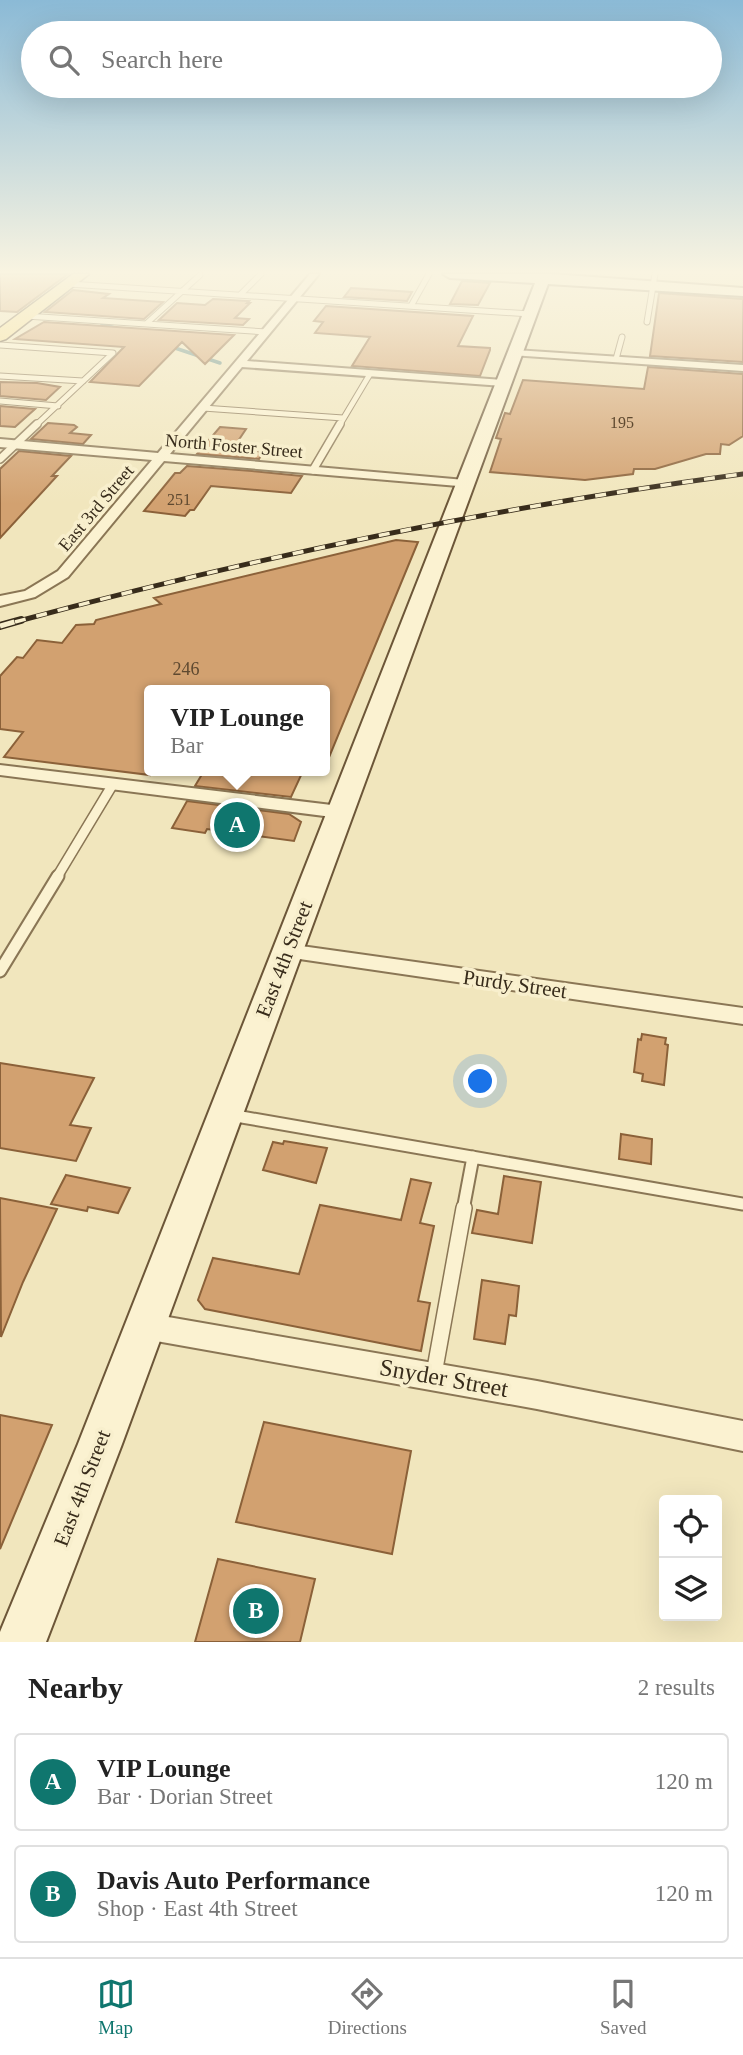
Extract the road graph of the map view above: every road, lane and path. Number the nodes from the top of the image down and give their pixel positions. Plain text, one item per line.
1 (71, 351) edge
2 (251, 351) edge
3 (618, 351) edge
4 (515, 353) joint
5 (616, 359) junction
6 (239, 365) junction
7 (743, 368) edge
8 (370, 374) junction
9 (0, 376) edge
10 (83, 382) junction
11 (503, 383) junction
12 (0, 401) edge
13 (55, 408) junction
14 (203, 408) junction
15 (343, 418) junction
16 (0, 443) edge
17 (16, 444) junction
18 (161, 457) junction
19 (0, 459) edge
20 (313, 470) junction
21 (465, 484) junction
22 (0, 601) edge
23 (0, 770) edge
24 (113, 784) junction
25 (340, 812) junction
26 (287, 951) junction
27 (0, 971) edge
28 (743, 1016) edge
29 (225, 1115) junction
30 (473, 1157) junction
31 (743, 1204) edge
32 (145, 1326) junction
33 (433, 1376) junction
34 (743, 1436) edge
35 (21, 1642) edge

1 - 10 lane
2 - 6 street, East 3rd Street
3 - 5 lane
4 - 5 street
4 - 11 main road, East 4th Street
5 - 7 street
6 - 8 street
6 - 14 street, East 3rd Street
8 - 11 street
8 - 15 lane
9 - 10 lane
10 - 13 lane
11 - 21 main road, East 4th Street
12 - 13 lane
13 - 17 lane
14 - 15 lane
14 - 18 street, East 3rd Street
15 - 20 lane
16 - 17 street, North Foster Street
17 - 18 street, North Foster Street
17 - 19 lane
18 - 20 street, North Foster Street
18 - 22 street, East 3rd Street
20 - 21 street, North Foster Street
21 - 25 main road, East 4th Street
23 - 24 street
24 - 25 street
24 - 27 lane
25 - 26 main road, East 4th Street
26 - 28 street, Purdy Street
26 - 29 main road, East 4th Street
29 - 30 lane
29 - 32 main road, East 4th Street
30 - 31 lane
30 - 33 lane
32 - 33 street, Snyder Street
32 - 35 main road, East 4th Street
33 - 34 street, Snyder Street

